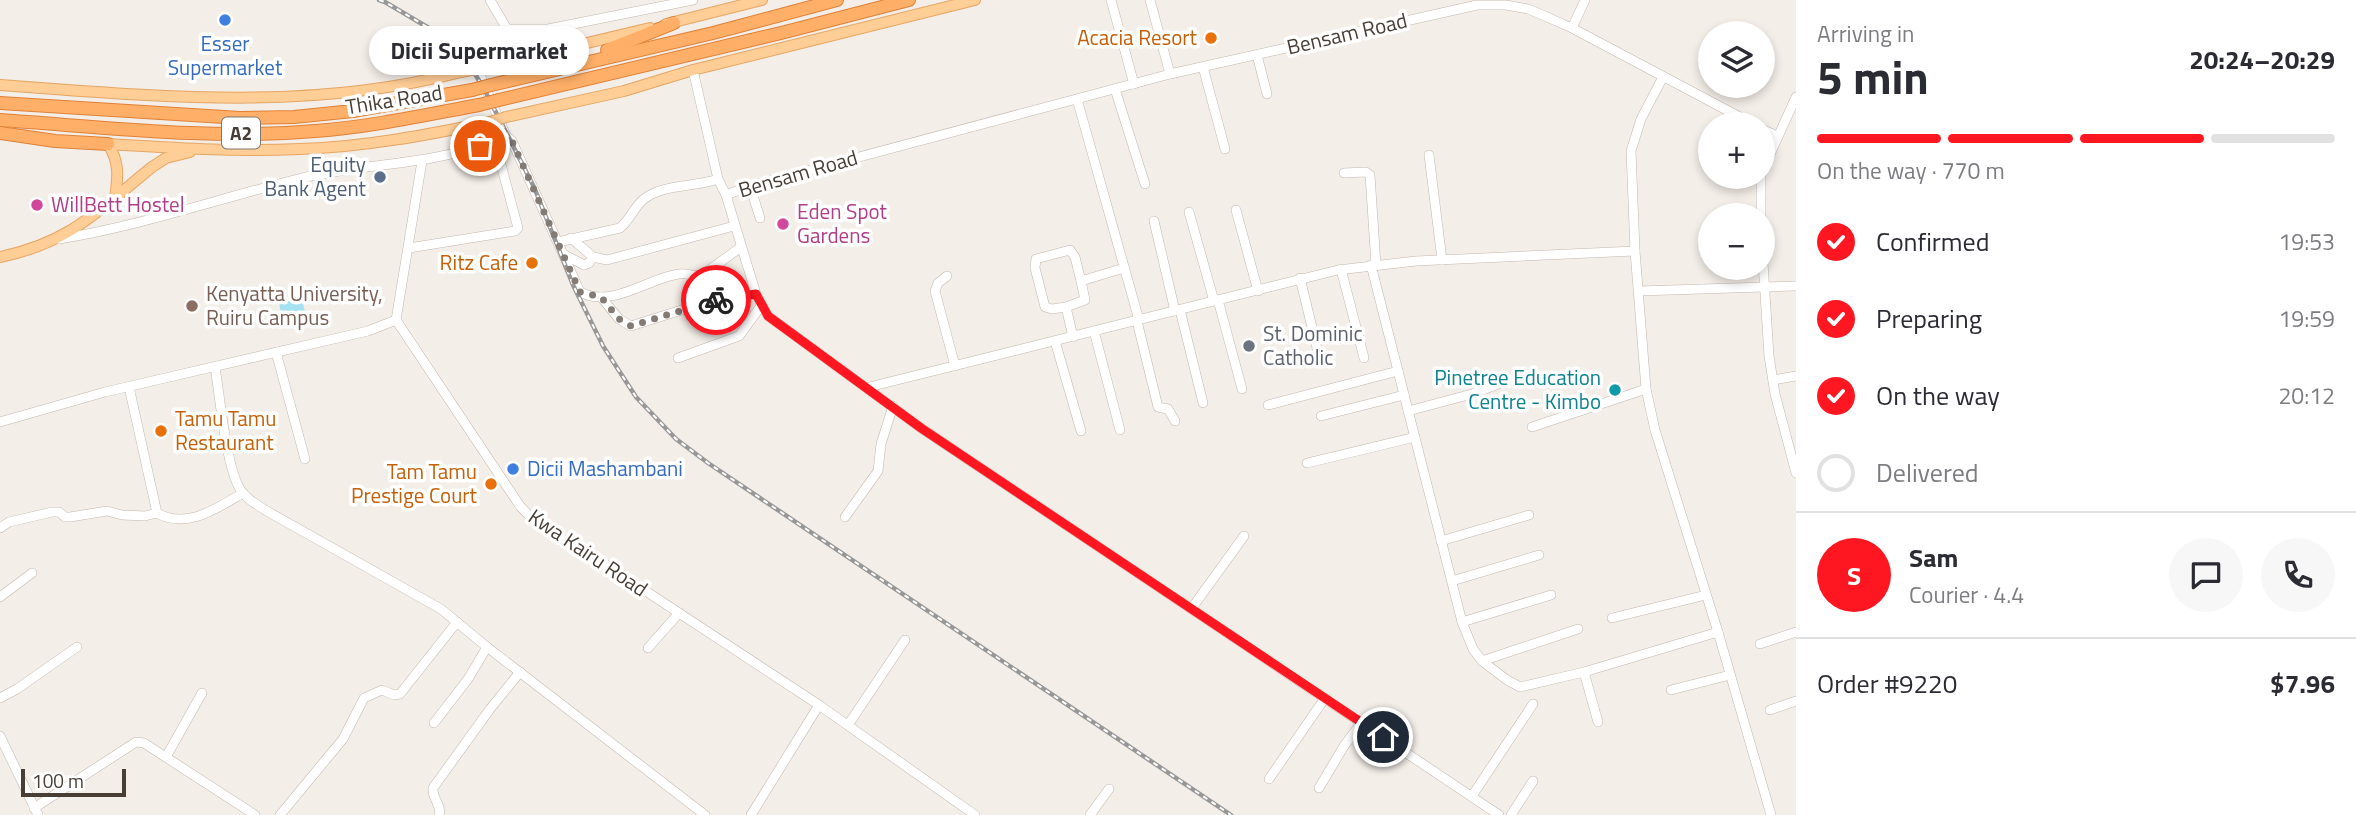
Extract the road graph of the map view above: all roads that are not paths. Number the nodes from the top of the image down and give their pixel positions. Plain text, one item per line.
1 (489, 0) edge
2 (693, 0) edge
3 (762, 0) edge
4 (837, 0) edge
5 (909, 0) edge
6 (975, 0) edge
7 (1111, 0) edge
8 (1150, 0) edge
9 (1585, 0) edge
10 (674, 23) junction
11 (1572, 28) junction
12 (507, 29) junction
13 (1256, 55) junction
14 (568, 65) junction
15 (1203, 67) junction
16 (693, 70) junction
17 (1170, 74) junction
18 (1663, 77) junction
19 (1134, 84) junction
20 (0, 85) edge
21 (1115, 89) junction
22 (1267, 94) dead end
23 (1796, 97) edge
24 (1077, 99) junction
25 (0, 103) edge
26 (1730, 112) edge
27 (0, 120) edge
28 (0, 133) edge
29 (506, 136) junction
30 (1777, 136) joint
31 (1775, 141) edge
32 (490, 142) junction
33 (108, 144) junction
34 (202, 149) junction
35 (1225, 149) dead end
36 (1429, 155) dead end
37 (422, 161) junction
38 (1344, 173) dead end
39 (718, 179) junction
40 (1145, 184) dead end
41 (750, 186) junction
42 (726, 195) junction
43 (115, 198) junction
44 (1236, 210) dead end
45 (1189, 212) dead end
46 (760, 218) dead end
47 (1154, 221) dead end
48 (734, 226) junction
49 (571, 237) junction
50 (58, 239) junction
51 (558, 242) junction
52 (741, 247) junction
53 (409, 248) junction
54 (1635, 251) junction
55 (564, 254) junction
56 (0, 257) edge
57 (593, 257) junction
58 (1442, 260) junction
59 (1374, 265) junction
60 (1124, 268) junction
61 (1341, 269) junction
62 (947, 276) dead end
63 (1300, 278) junction
64 (1764, 280) edge
65 (1081, 281) junction
66 (1796, 286) edge
67 (1764, 287) junction
68 (1258, 290) junction
69 (1639, 291) junction
70 (756, 294) junction
71 (601, 297) junction
72 (1216, 301) junction
73 (761, 306) junction
74 (1066, 307) junction
75 (1177, 311) junction
76 (396, 320) junction
77 (1138, 320) junction
78 (1094, 331) junction
79 (1073, 337) junction
80 (1055, 341) junction
81 (1317, 348) dead end
82 (276, 352) junction
83 (678, 358) dead end
84 (1364, 358) dead end
85 (955, 366) junction
86 (215, 367) junction
87 (1398, 371) junction
88 (1796, 376) edge
89 (1773, 380) junction
90 (1506, 382) dead end
91 (129, 387) junction
92 (869, 387) junction
93 (1242, 389) dead end
94 (1646, 389) junction
95 (1404, 395) junction
96 (1203, 403) dead end
97 (1268, 405) dead end
98 (893, 406) junction
99 (1408, 411) junction
100 (1321, 416) dead end
101 (1175, 421) dead end
102 (0, 422) edge
103 (1532, 427) dead end
104 (1120, 430) dead end
105 (1081, 431) dead end
106 (1415, 437) junction
107 (305, 459) dead end
108 (1307, 463) dead end
109 (1796, 470) edge
110 (243, 493) junction
111 (157, 513) junction
112 (1529, 515) dead end
113 (845, 517) dead end
114 (0, 528) edge
115 (1244, 536) dead end
116 (1441, 541) junction
117 (1539, 555) dead end
118 (32, 573) dead end
119 (1452, 581) junction
120 (1551, 595) dead end
121 (1706, 595) junction
122 (0, 597) edge
123 (1192, 608) junction
124 (680, 613) junction
125 (1612, 618) dead end
126 (457, 622) junction
127 (1462, 622) junction
128 (1578, 629) dead end
129 (1718, 632) junction
130 (1796, 632) edge
131 (905, 640) dead end
132 (1760, 644) dead end
133 (487, 647) junction
134 (77, 648) dead end
135 (648, 648) dead end
136 (1482, 661) junction
137 (520, 672) junction
138 (1584, 672) junction
139 (1730, 674) junction
140 (1671, 690) dead end
141 (202, 693) dead end
142 (0, 698) edge
143 (1325, 698) junction
144 (1796, 701) edge
145 (1533, 704) dead end
146 (819, 705) junction
147 (1770, 710) dead end
148 (1362, 722) junction
149 (1598, 722) dead end
150 (434, 723) dead end
151 (848, 725) junction
152 (0, 736) edge
153 (166, 757) junction
154 (1269, 779) dead end
155 (1533, 781) dead end
156 (1319, 788) dead end
157 (1109, 789) dead end
158 (1472, 796) junction
159 (36, 811) edge
160 (255, 815) edge
161 (280, 815) edge
162 (439, 815) edge
163 (705, 815) edge
164 (751, 815) edge
165 (975, 815) edge
166 (1090, 815) edge
167 (1499, 815) edge
168 (1511, 815) edge
169 (1771, 815) edge

1 - 12 street
2 - 12 street
3 - 10 main road, Thika Road
4 - 14 highway, Thika Road / A2
5 - 27 highway, Thika Road / A2, bridge
6 - 16 main road, Thika Road
7 - 19 street
8 - 17 street
9 - 11 street
10 - 14 highway
10 - 20 main road, Thika Road, bridge
11 - 13 street, Bensam Road
11 - 18 street, Bensam Road
12 - 29 street
13 - 15 street, Bensam Road
13 - 22 street
14 - 25 highway, Thika Road / A2, bridge
15 - 17 street, Bensam Road
15 - 35 street
16 - 34 main road, Thika Road, bridge
16 - 39 street
17 - 19 street, Bensam Road
18 - 26 street, Bensam Road
18 - 54 street
19 - 21 street, Bensam Road
21 - 24 street, Bensam Road
21 - 40 street
23 - 30 street
24 - 41 street, Bensam Road
24 - 60 street
28 - 33 highway
29 - 32 street
29 - 51 street
30 - 31 street
32 - 37 street
32 - 53 street
33 - 34 main road, Thika Road
33 - 43 main road
34 - 43 main road
36 - 58 street
37 - 50 street
37 - 53 street
38 - 59 street
39 - 42 street
39 - 49 street
41 - 42 street, Bensam Road
41 - 46 street
42 - 48 street, Bensam Road
43 - 50 main road
44 - 68 street
45 - 72 street
47 - 75 street
48 - 52 street, Bensam Road
48 - 57 street
49 - 51 street
49 - 57 street
50 - 56 main road
51 - 55 street
52 - 70 street, Bensam Road
52 - 71 street
53 - 76 street
54 - 58 street
54 - 69 street
55 - 57 street
55 - 71 street
58 - 59 street
59 - 61 street
59 - 87 street
60 - 65 street
60 - 77 street
61 - 63 street
61 - 84 street
62 - 85 street
63 - 68 street
63 - 81 street
64 - 67 street
65 - 74 street
65 - 74 street
66 - 67 street
67 - 69 street
67 - 89 street
68 - 72 street
69 - 94 street
70 - 71 street
70 - 73 street, Bensam Road
72 - 75 street
72 - 93 street
73 - 83 street
73 - 92 street, Bensam Road
74 - 79 street
75 - 77 street
75 - 96 street
76 - 82 street
76 - 124 street, Kwa Kairu Road
77 - 78 street
77 - 101 street
78 - 79 street
78 - 104 street
79 - 80 street
80 - 85 street
80 - 105 street
82 - 86 street
82 - 107 street
85 - 92 street
86 - 91 street
86 - 110 street
87 - 95 street
87 - 97 street
88 - 89 street
89 - 109 street
90 - 99 street
91 - 102 street
91 - 111 street
92 - 98 street, Bensam Road
94 - 103 street
94 - 121 street
95 - 99 street
95 - 100 street
98 - 113 street
98 - 123 street, Bensam Road
99 - 106 street
106 - 108 street
106 - 116 street
110 - 111 street
110 - 126 street
111 - 114 street
112 - 116 street
115 - 123 street
116 - 119 street
117 - 119 street
118 - 122 street
119 - 127 street
120 - 127 street
121 - 125 street
121 - 129 street
123 - 143 street, Bensam Road
124 - 135 street
124 - 146 street, Kwa Kairu Road
126 - 133 street
126 - 161 street
127 - 136 street
128 - 136 street
129 - 138 street
129 - 139 street
130 - 132 street
131 - 151 street
133 - 137 street
133 - 150 street
134 - 142 street
136 - 138 street
137 - 162 street
137 - 163 street
138 - 149 street
139 - 140 street
139 - 169 street
141 - 153 street
143 - 148 street, Bensam Road
143 - 154 street
144 - 147 street
145 - 158 street
146 - 151 street, Kwa Kairu Road
146 - 164 street
148 - 156 street
148 - 158 street, Bensam Road
151 - 165 street, Kwa Kairu Road
152 - 159 street
153 - 159 street
153 - 160 street
155 - 168 street
157 - 166 street
158 - 167 street, Bensam Road

